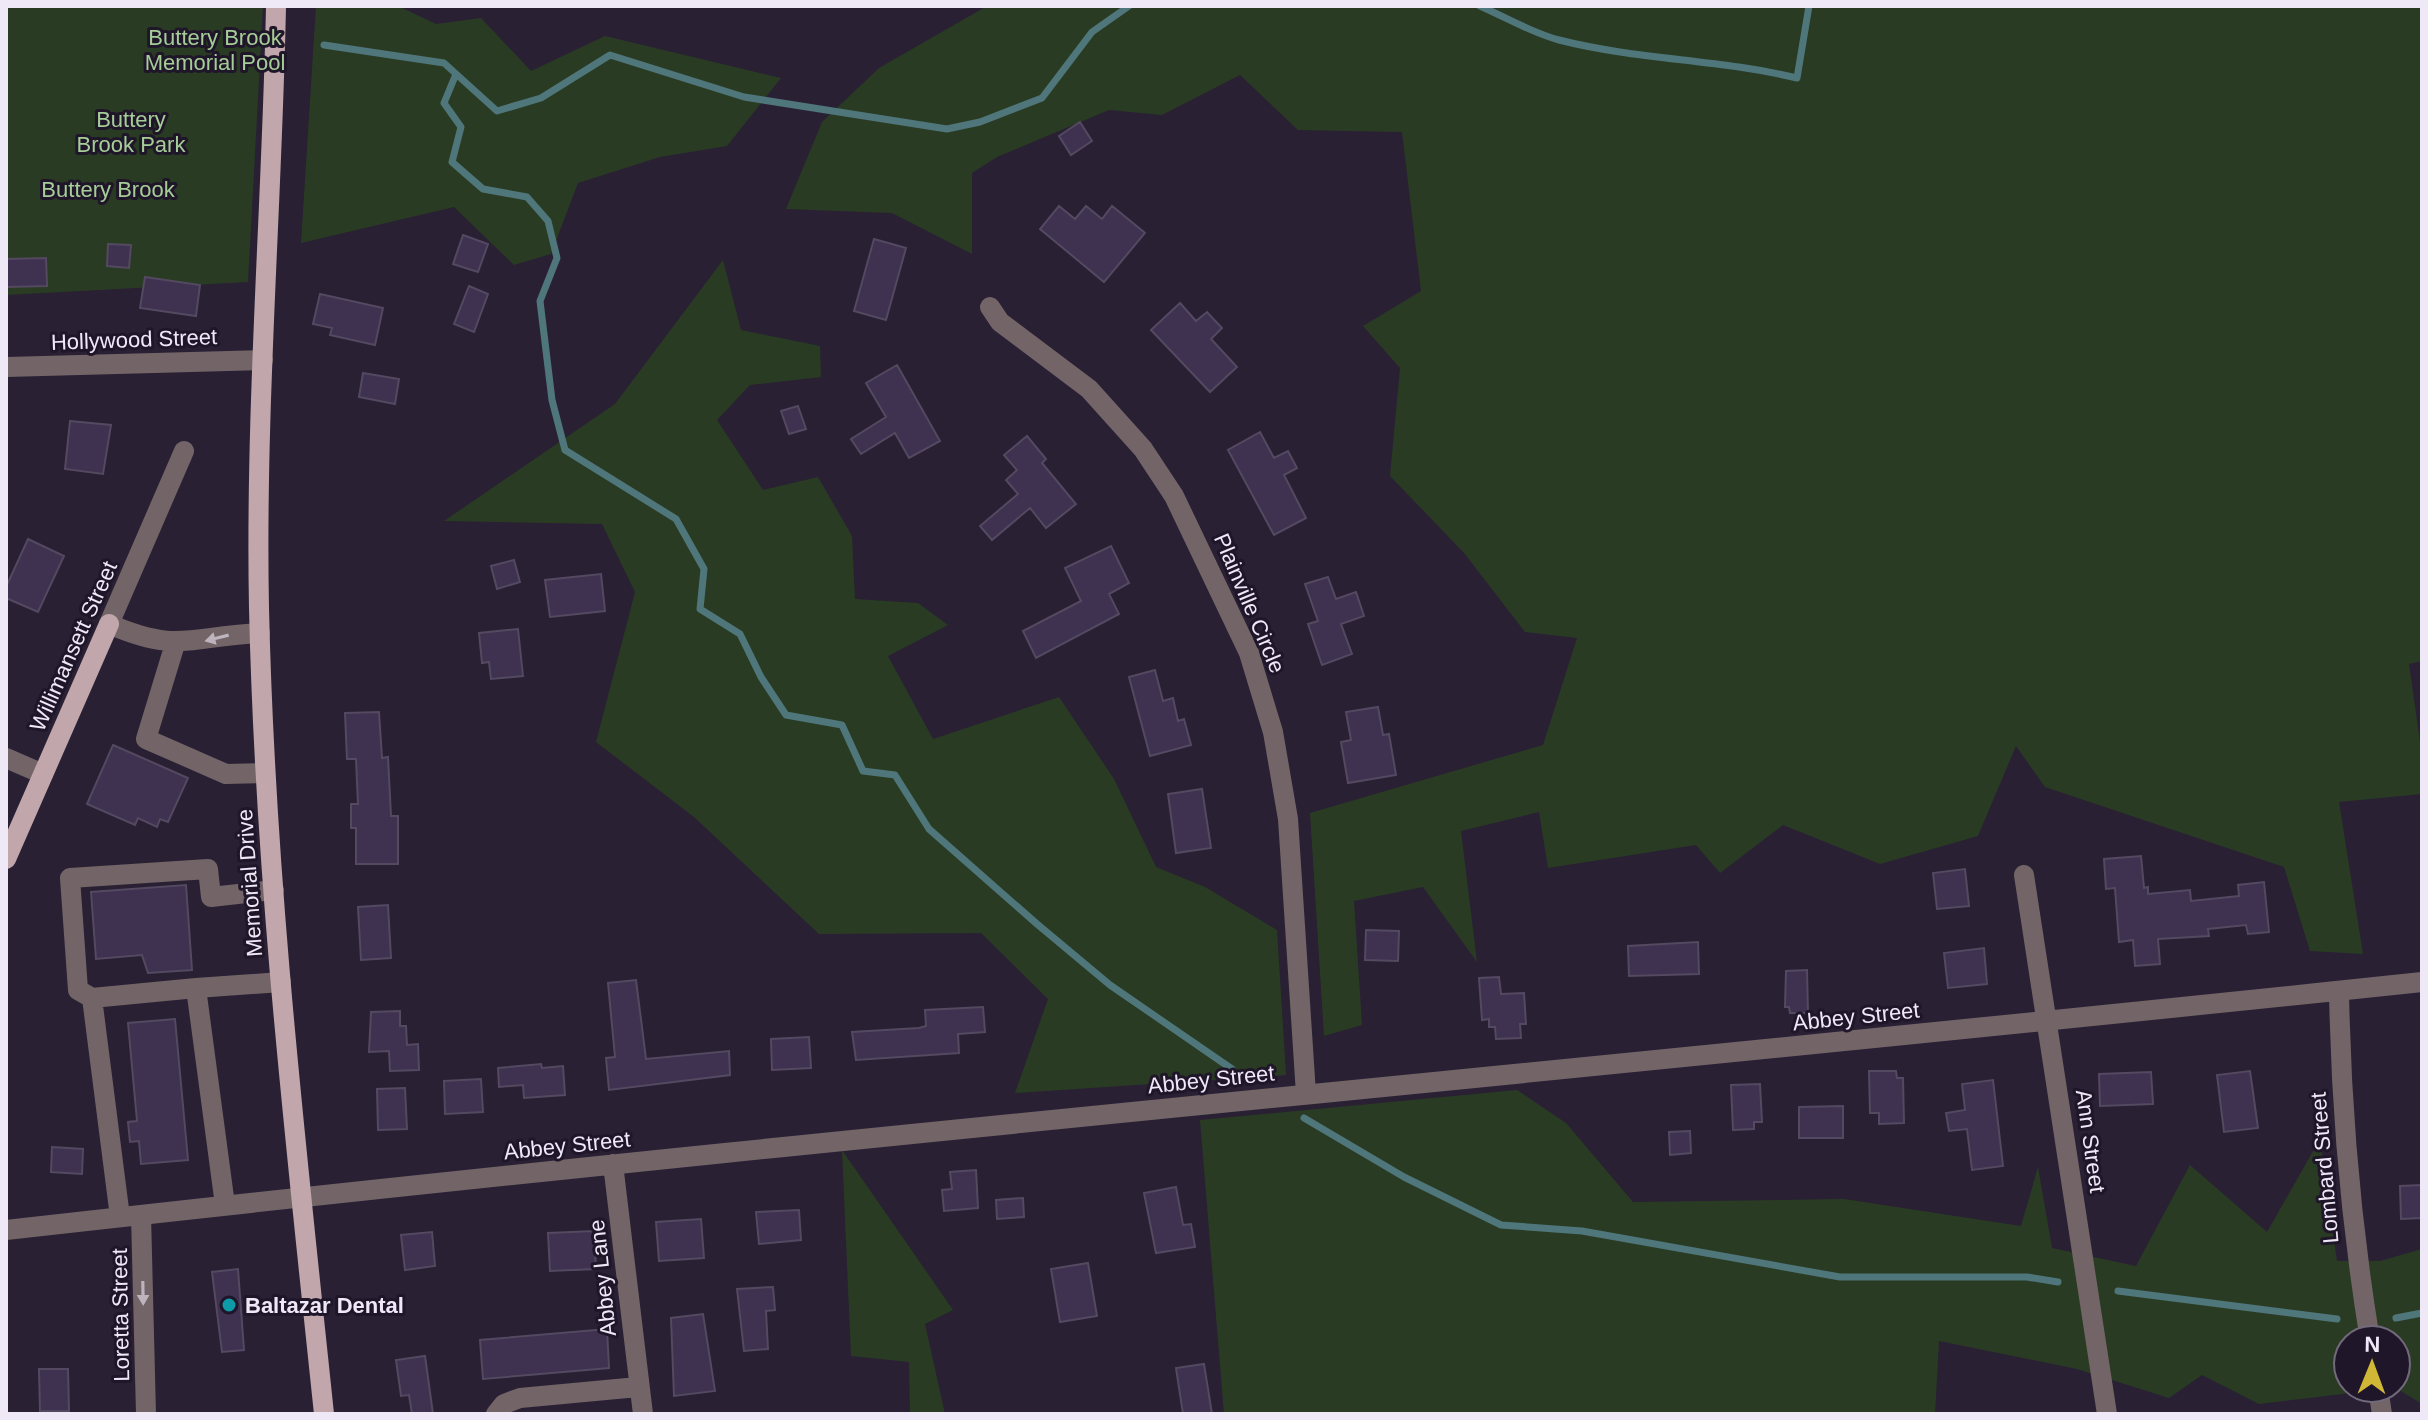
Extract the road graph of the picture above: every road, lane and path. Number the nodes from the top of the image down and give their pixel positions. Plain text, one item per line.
1 (276, 6) edge
2 (990, 307) dead end
3 (263, 360) junction
4 (6, 367) edge
5 (184, 451) dead end
6 (109, 624) junction
7 (260, 633) junction
8 (175, 644) junction
9 (6, 758) edge
10 (265, 773) junction
11 (43, 774) junction
12 (6, 859) edge
13 (2024, 875) dead end
14 (274, 890) junction
15 (281, 982) junction
16 (2422, 982) edge
17 (196, 988) junction
18 (2339, 991) junction
19 (92, 998) junction
20 (2049, 1023) junction
21 (1306, 1094) junction
22 (613, 1164) junction
23 (304, 1196) junction
24 (225, 1205) junction
25 (141, 1215) junction
26 (120, 1217) junction
27 (6, 1230) edge
28 (2367, 1324) edge
29 (638, 1387) junction
30 (325, 1409) edge
31 (146, 1414) edge
32 (496, 1414) edge
33 (643, 1414) edge
34 (2107, 1414) edge

1 - 3 main road
2 - 21 street, Plainville Circle
3 - 4 street, Hollywood Street
3 - 7 main road, Memorial Drive
5 - 6 street, Willimansett Street
6 - 8 street
6 - 11 main road, Willimansett Street
7 -> 8 street
7 - 10 main road, Memorial Drive
8 - 10 street
9 - 11 street
10 - 14 main road, Memorial Drive
11 - 12 main road, Willimansett Street
13 - 20 street, Ann Street
14 - 15 main road, Memorial Drive
14 - 19 street
15 - 17 street
15 - 23 main road, Memorial Drive
16 - 18 street, Abbey Street
17 - 19 street
17 - 24 street
18 - 20 street, Abbey Street
18 - 28 street, Lombard Street
19 - 26 street
20 - 21 street, Abbey Street
20 - 34 street, Ann Street
21 - 22 street, Abbey Street
22 - 23 street, Abbey Street
22 - 29 street, Abbey Lane
23 - 24 street, Abbey Street
23 - 30 main road, Memorial Drive
24 - 25 street, Abbey Street
25 - 26 street, Abbey Street
25 -> 31 street, Loretta Street
26 - 27 street, Abbey Street
29 - 32 street
29 - 33 street, Abbey Lane

